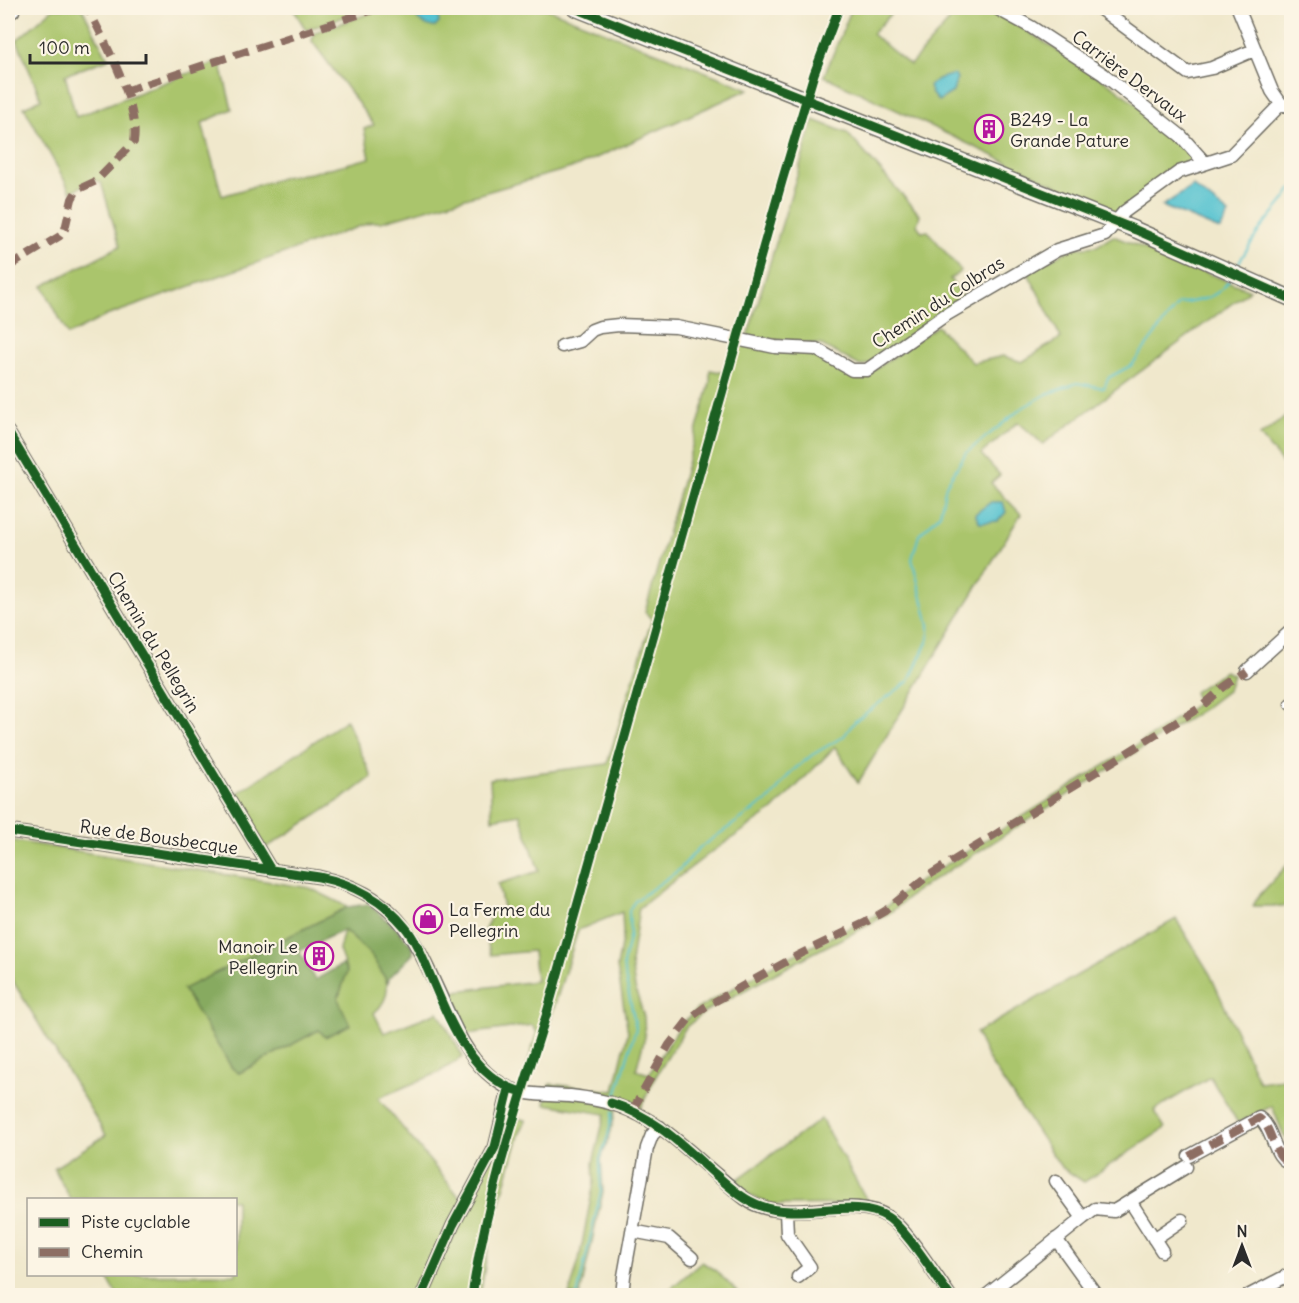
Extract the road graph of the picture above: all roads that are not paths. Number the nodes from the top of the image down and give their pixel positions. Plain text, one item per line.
1 (575, 8) edge
2 (996, 8) edge
3 (1101, 8) edge
4 (1238, 8) edge
5 (1254, 50) junction
6 (1286, 106) edge
7 (1205, 163) junction
8 (1115, 222) junction
9 (1136, 230) junction
10 (1292, 288) edge
11 (1292, 299) edge
12 (562, 346) dead end
13 (8, 432) edge
14 (1292, 630) edge
15 (1246, 671) dead end
16 (8, 831) edge
17 (272, 870) junction
18 (509, 1089) junction
19 (660, 1127) junction
20 (1292, 1163) edge
21 (1056, 1181) dead end
22 (1130, 1201) junction
23 (786, 1212) junction
24 (1083, 1218) junction
25 (1182, 1220) dead end
26 (632, 1231) junction
27 (1056, 1239) junction
28 (1154, 1239) junction
29 (1162, 1251) dead end
30 (692, 1258) dead end
31 (1292, 1273) edge
32 (798, 1277) dead end
33 (422, 1296) edge
34 (622, 1296) edge
35 (950, 1296) edge
36 (986, 1296) edge
37 (1097, 1296) edge
38 (1248, 1296) edge

1 - 8 main road
2 - 7 street, Carrière Dervaux
3 - 5 street
4 - 5 street
5 - 6 street
6 - 7 street, Chemin du Colbras
7 - 8 street, Chemin du Colbras
8 - 9 main road
8 - 12 street, Chemin du Colbras
9 - 10 main road
9 - 11 main road
13 - 17 street, Chemin du Pellegrin
14 - 15 street
16 - 17 street, Rue de Bousbecque
17 - 18 street, Rue de Bousbecque
18 - 19 street, Rue de Bousbecque
18 - 33 street
19 - 23 street, Rue de Bousbecque
19 - 26 street
20 - 22 street
21 - 24 street
22 - 24 street
22 - 28 street
23 - 32 street
23 - 35 street, Rue de Bousbecque
24 - 27 street
25 - 28 street
26 - 30 street
26 - 34 street
27 - 36 street
27 - 37 street
28 - 29 street
31 - 38 street

